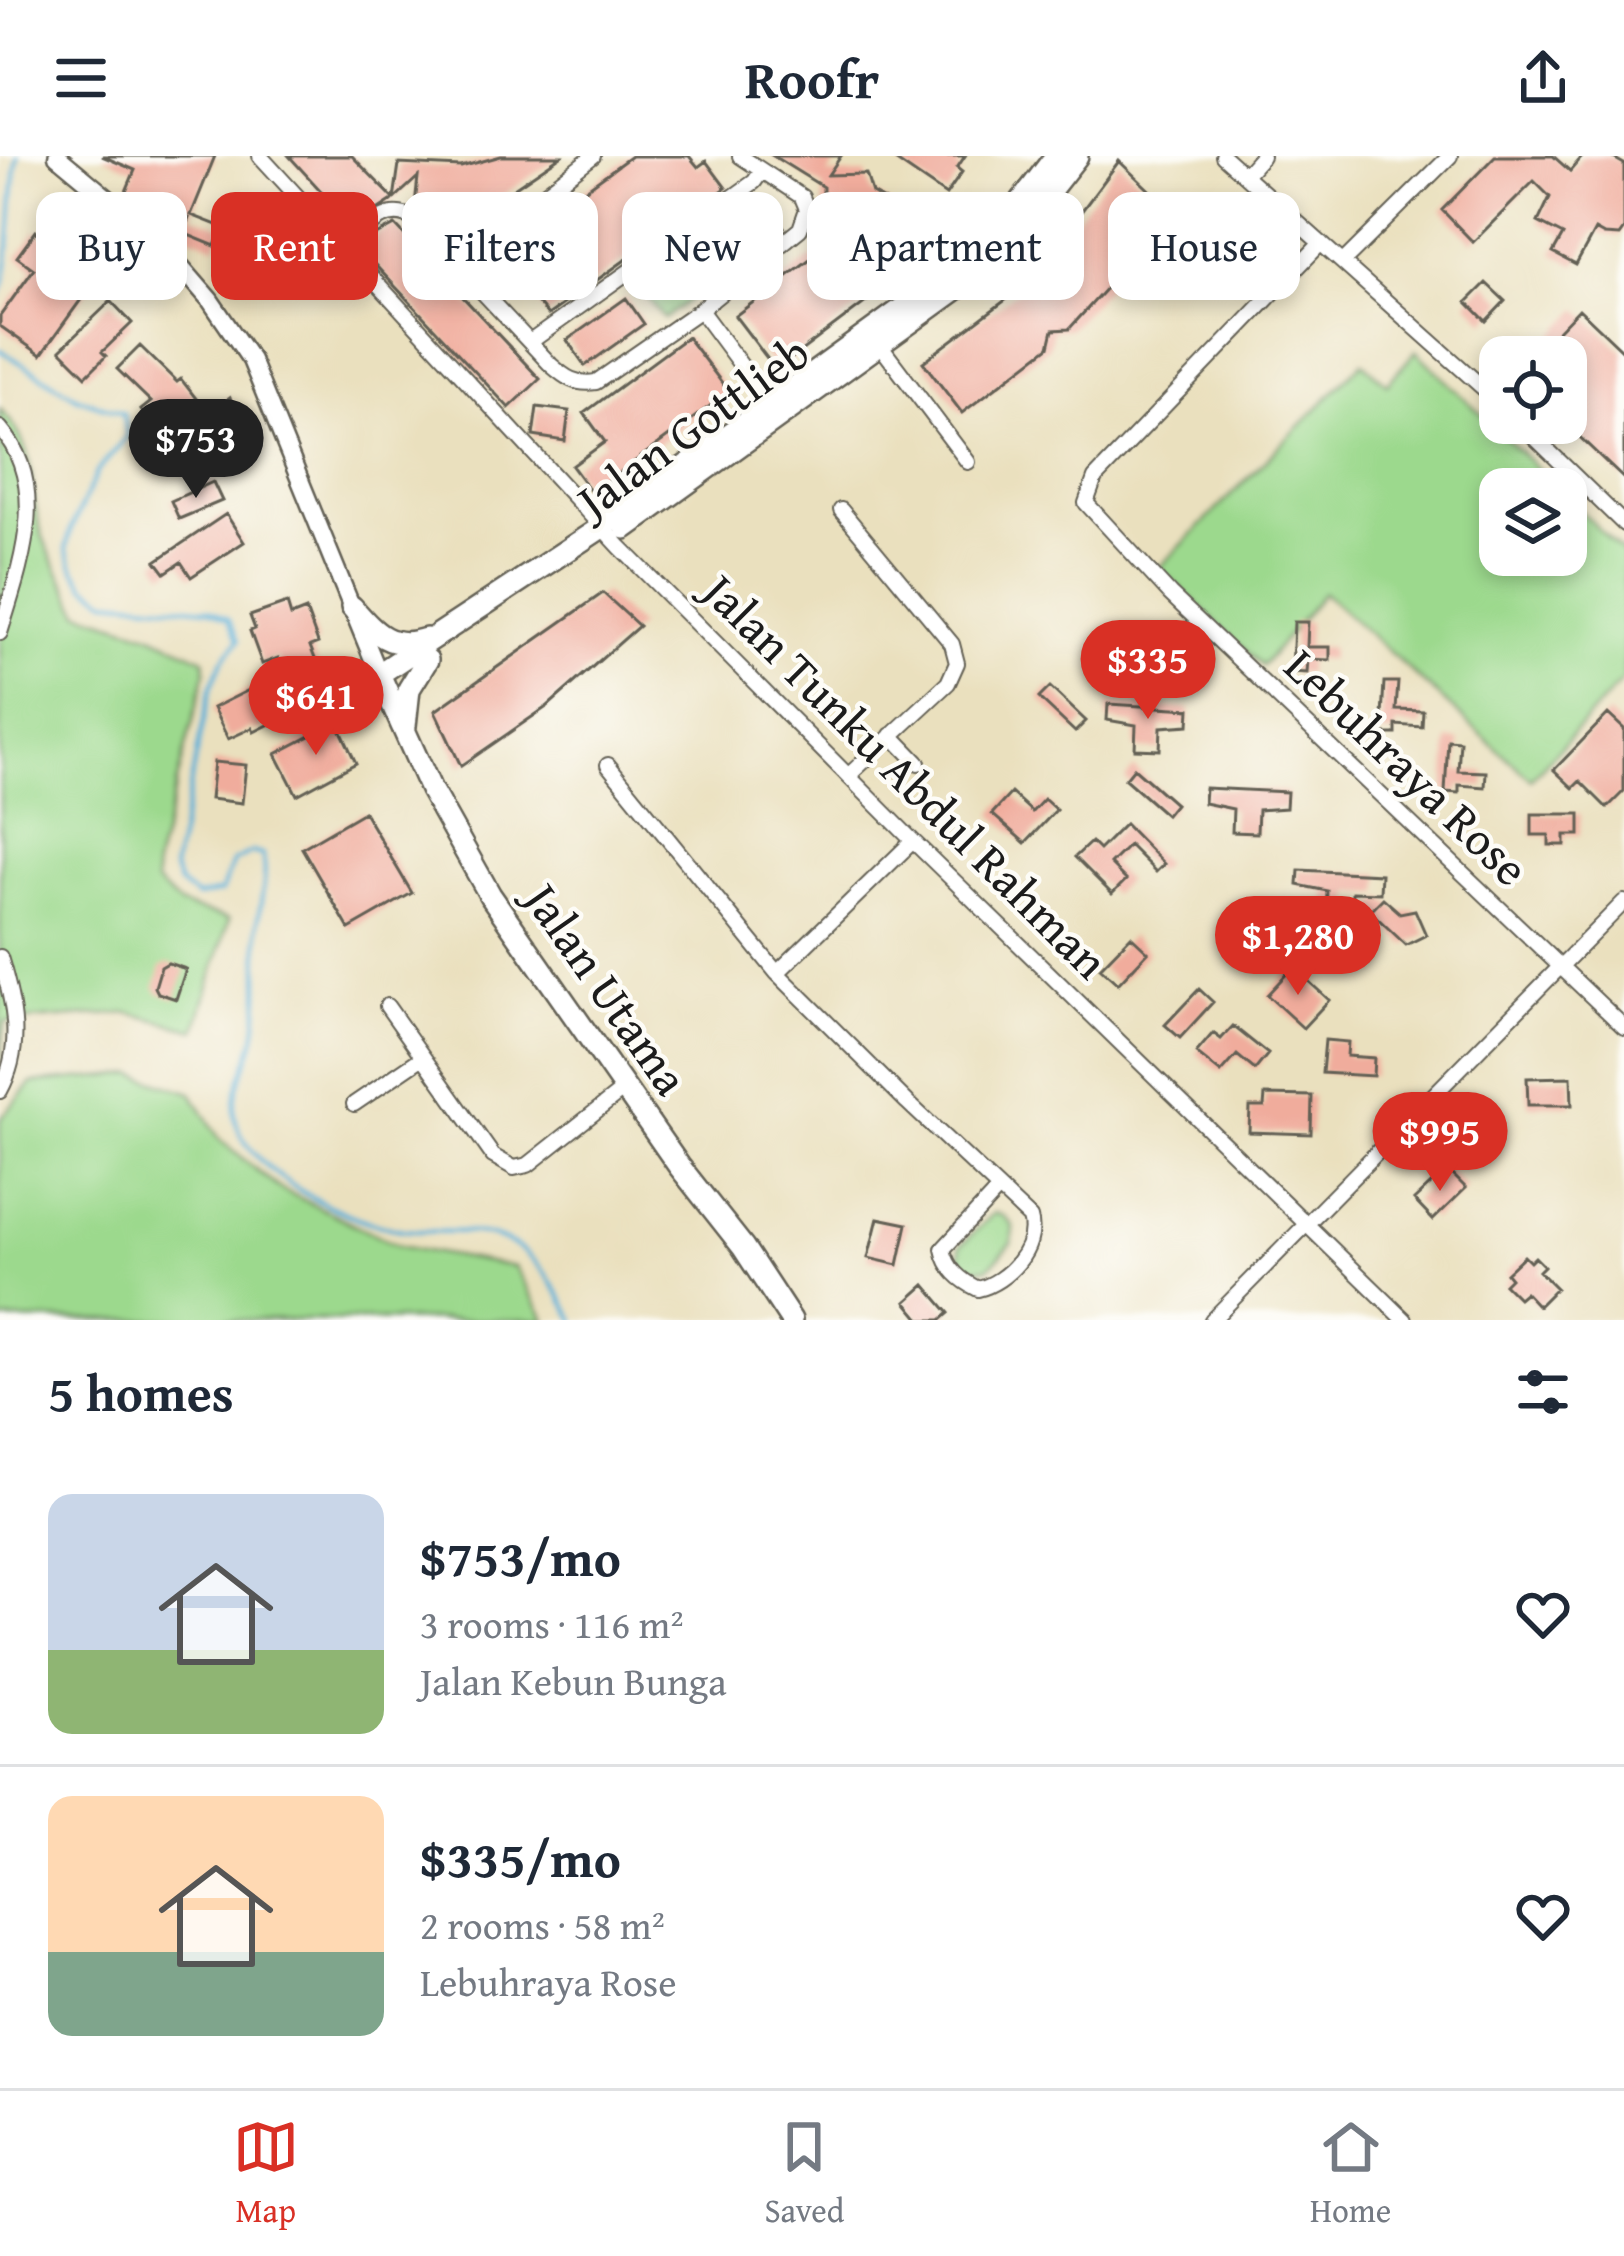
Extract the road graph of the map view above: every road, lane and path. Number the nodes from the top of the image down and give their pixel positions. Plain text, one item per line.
1 (57, 156) edge
2 (260, 156) edge
3 (593, 156) edge
4 (740, 156) edge
5 (1056, 156) edge
6 (1077, 156) edge
7 (1223, 156) edge
8 (1262, 156) edge
9 (1450, 156) edge
10 (762, 171) junction
11 (1245, 175) junction
12 (293, 192) edge
13 (546, 192) edge
14 (1321, 243) junction
15 (1343, 262) junction
16 (378, 285) edge
17 (491, 300) edge
18 (700, 310) junction
19 (530, 342) junction
20 (879, 344) junction
21 (1479, 385) edge
22 (774, 410) junction
23 (0, 428) edge
24 (1542, 444) edge
25 (968, 462) dead end
26 (841, 510) dead end
27 (1624, 524) edge
28 (607, 532) junction
29 (352, 608) junction
30 (0, 633) edge
31 (437, 636) junction
32 (427, 660) junction
33 (382, 681) junction
34 (404, 731) junction
35 (891, 735) junction
36 (918, 763) dead end
37 (608, 765) dead end
38 (848, 776) junction
39 (913, 841) junction
40 (1624, 902) edge
41 (0, 957) edge
42 (1560, 967) junction
43 (777, 973) junction
44 (387, 1006) dead end
45 (1624, 1028) edge
46 (423, 1057) junction
47 (624, 1090) junction
48 (0, 1091) edge
49 (354, 1104) dead end
50 (999, 1189) junction
51 (1308, 1225) junction
52 (790, 1320) edge
53 (1212, 1320) edge
54 (1406, 1320) edge

1 - 29 street
2 - 12 street, Jalan Tunku Abdul Rahman
3 - 13 street
4 - 10 street
5 - 22 main road, Jalan Gottlieb
6 - 20 main road, Jalan Gottlieb
7 - 11 street
8 - 11 street
9 - 15 street
10 - 18 street
10 - 19 street
11 - 14 street
14 - 15 street
14 - 42 street, Lebuhraya Rose
15 - 21 street
16 - 28 street, Jalan Tunku Abdul Rahman
17 - 19 street
18 - 19 street
18 - 22 street
20 - 22 main road, Jalan Gottlieb
20 - 25 street
22 - 28 main road, Jalan Gottlieb
23 - 30 street
24 - 27 street
26 - 35 street
28 - 31 main road, Jalan Gottlieb
28 - 32 main road, Jalan Gottlieb
28 - 38 street, Jalan Tunku Abdul Rahman
29 - 31 main road
29 - 33 street
31 - 33 main road, Jalan Gottlieb
32 - 33 main road, Jalan Gottlieb
32 - 34 main road
33 - 34 main road, Jalan Utama
34 - 47 main road, Jalan Utama
35 - 36 street
35 - 38 street
37 - 43 street
38 - 39 street, Jalan Tunku Abdul Rahman
39 - 43 street
39 - 51 street, Jalan Tunku Abdul Rahman
40 - 42 street
41 - 48 street
42 - 45 street, Lebuhraya Rose
42 - 51 street
43 - 50 street
44 - 46 street
46 - 47 street
46 - 49 street
47 - 52 main road, Jalan Utama
50 - 50 street
51 - 53 street
51 - 54 street, Jalan Tunku Abdul Rahman

